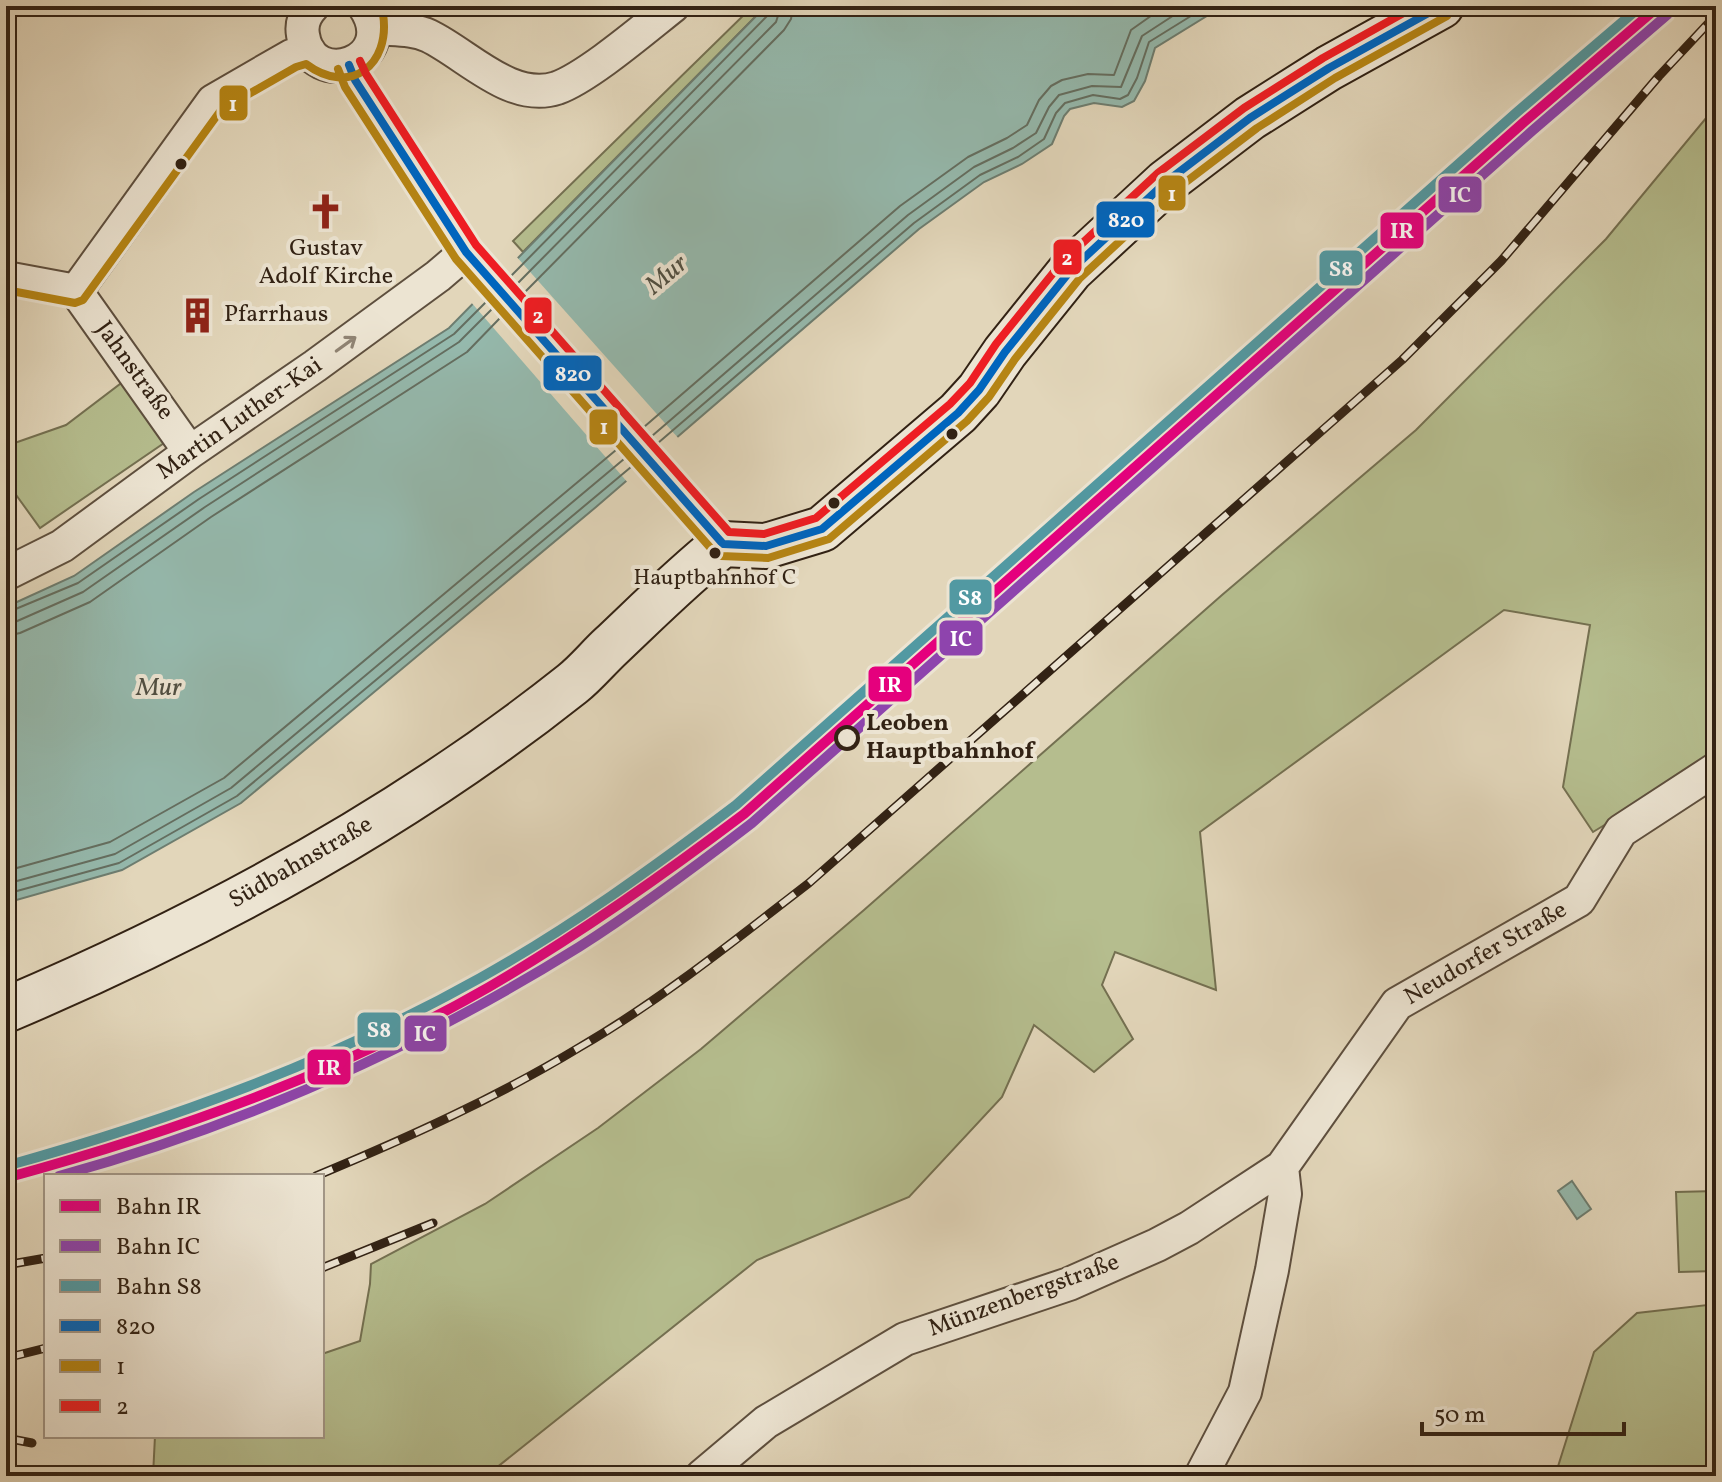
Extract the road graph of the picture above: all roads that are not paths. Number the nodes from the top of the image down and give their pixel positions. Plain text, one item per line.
1 (313, 6) edge
2 (673, 6) edge
3 (1441, 6) edge
4 (369, 17) edge
5 (309, 51) junction
6 (349, 65) junction
7 (474, 261) junction
8 (6, 278) edge
9 (76, 291) junction
10 (190, 452) junction
11 (723, 544) junction
12 (6, 574) edge
13 (1716, 769) edge
14 (6, 1010) edge
15 (1282, 1167) junction
16 (702, 1476) edge
17 (1201, 1476) edge

1 - 5 street
2 - 4 street
3 - 11 main road
4 - 6 street
5 - 6 street
5 - 9 street
6 - 7 street
10 -> 7 street, Martin Luther-Kai
7 - 11 street
8 - 9 street
9 - 10 street, Jahnstraße
10 - 12 street, Martin Luther-Kai
11 - 14 main road, Südbahnstraße
13 - 15 street, Neudorfer Straße
15 - 16 street, Münzenbergstraße
15 - 17 street

